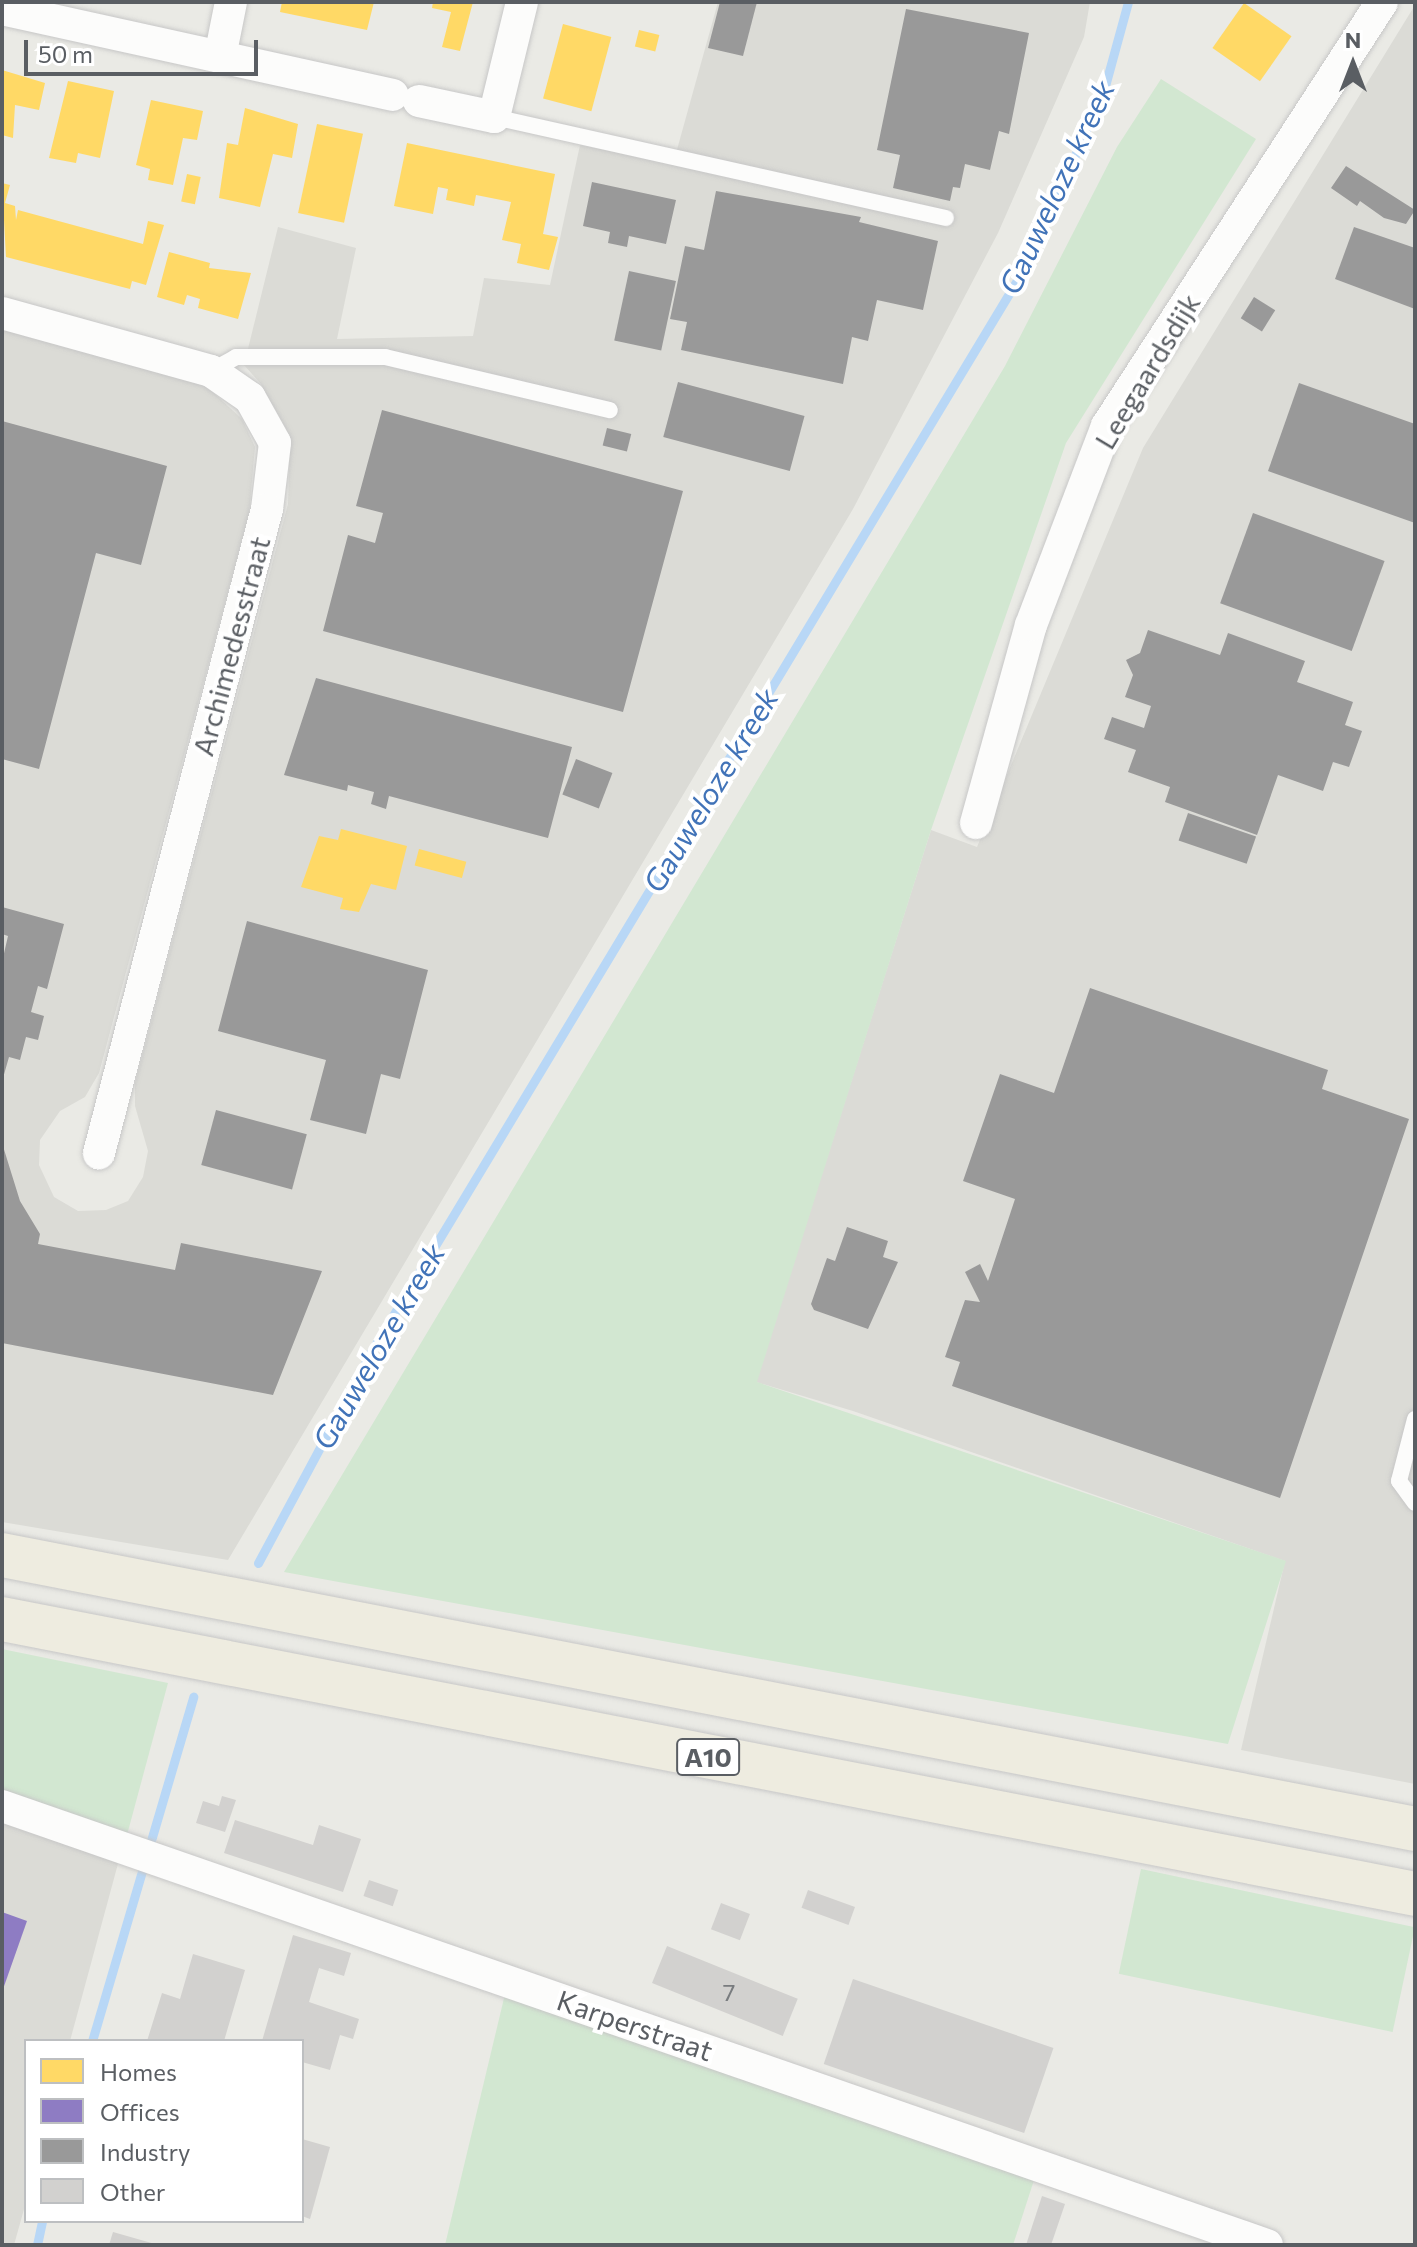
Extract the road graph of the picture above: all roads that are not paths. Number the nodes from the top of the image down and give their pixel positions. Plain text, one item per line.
1 (231, 2) edge
2 (522, 2) edge
3 (1382, 2) edge
4 (2, 9) edge
5 (220, 57) junction
6 (494, 117) junction
7 (946, 218) dead end
8 (2, 313) edge
9 (211, 371) junction
10 (610, 410) dead end
11 (976, 823) dead end
12 (99, 1153) dead end
13 (1415, 1419) edge
14 (1415, 1503) edge
15 (2, 1555) edge
16 (2, 1619) edge
17 (2, 1806) edge
18 (1415, 1829) edge
19 (1415, 1894) edge
20 (1267, 2245) edge

1 - 5 street
2 - 6 street
3 - 11 street, Leegaardsdijk
4 - 5 street
5 - 6 street
6 - 7 lane
8 - 9 street, Archimedesstraat
9 - 10 lane
9 - 12 street, Archimedesstraat
13 - 14 lane
15 - 18 highway, A10
16 - 19 highway, A10
17 - 20 street, Karperstraat

